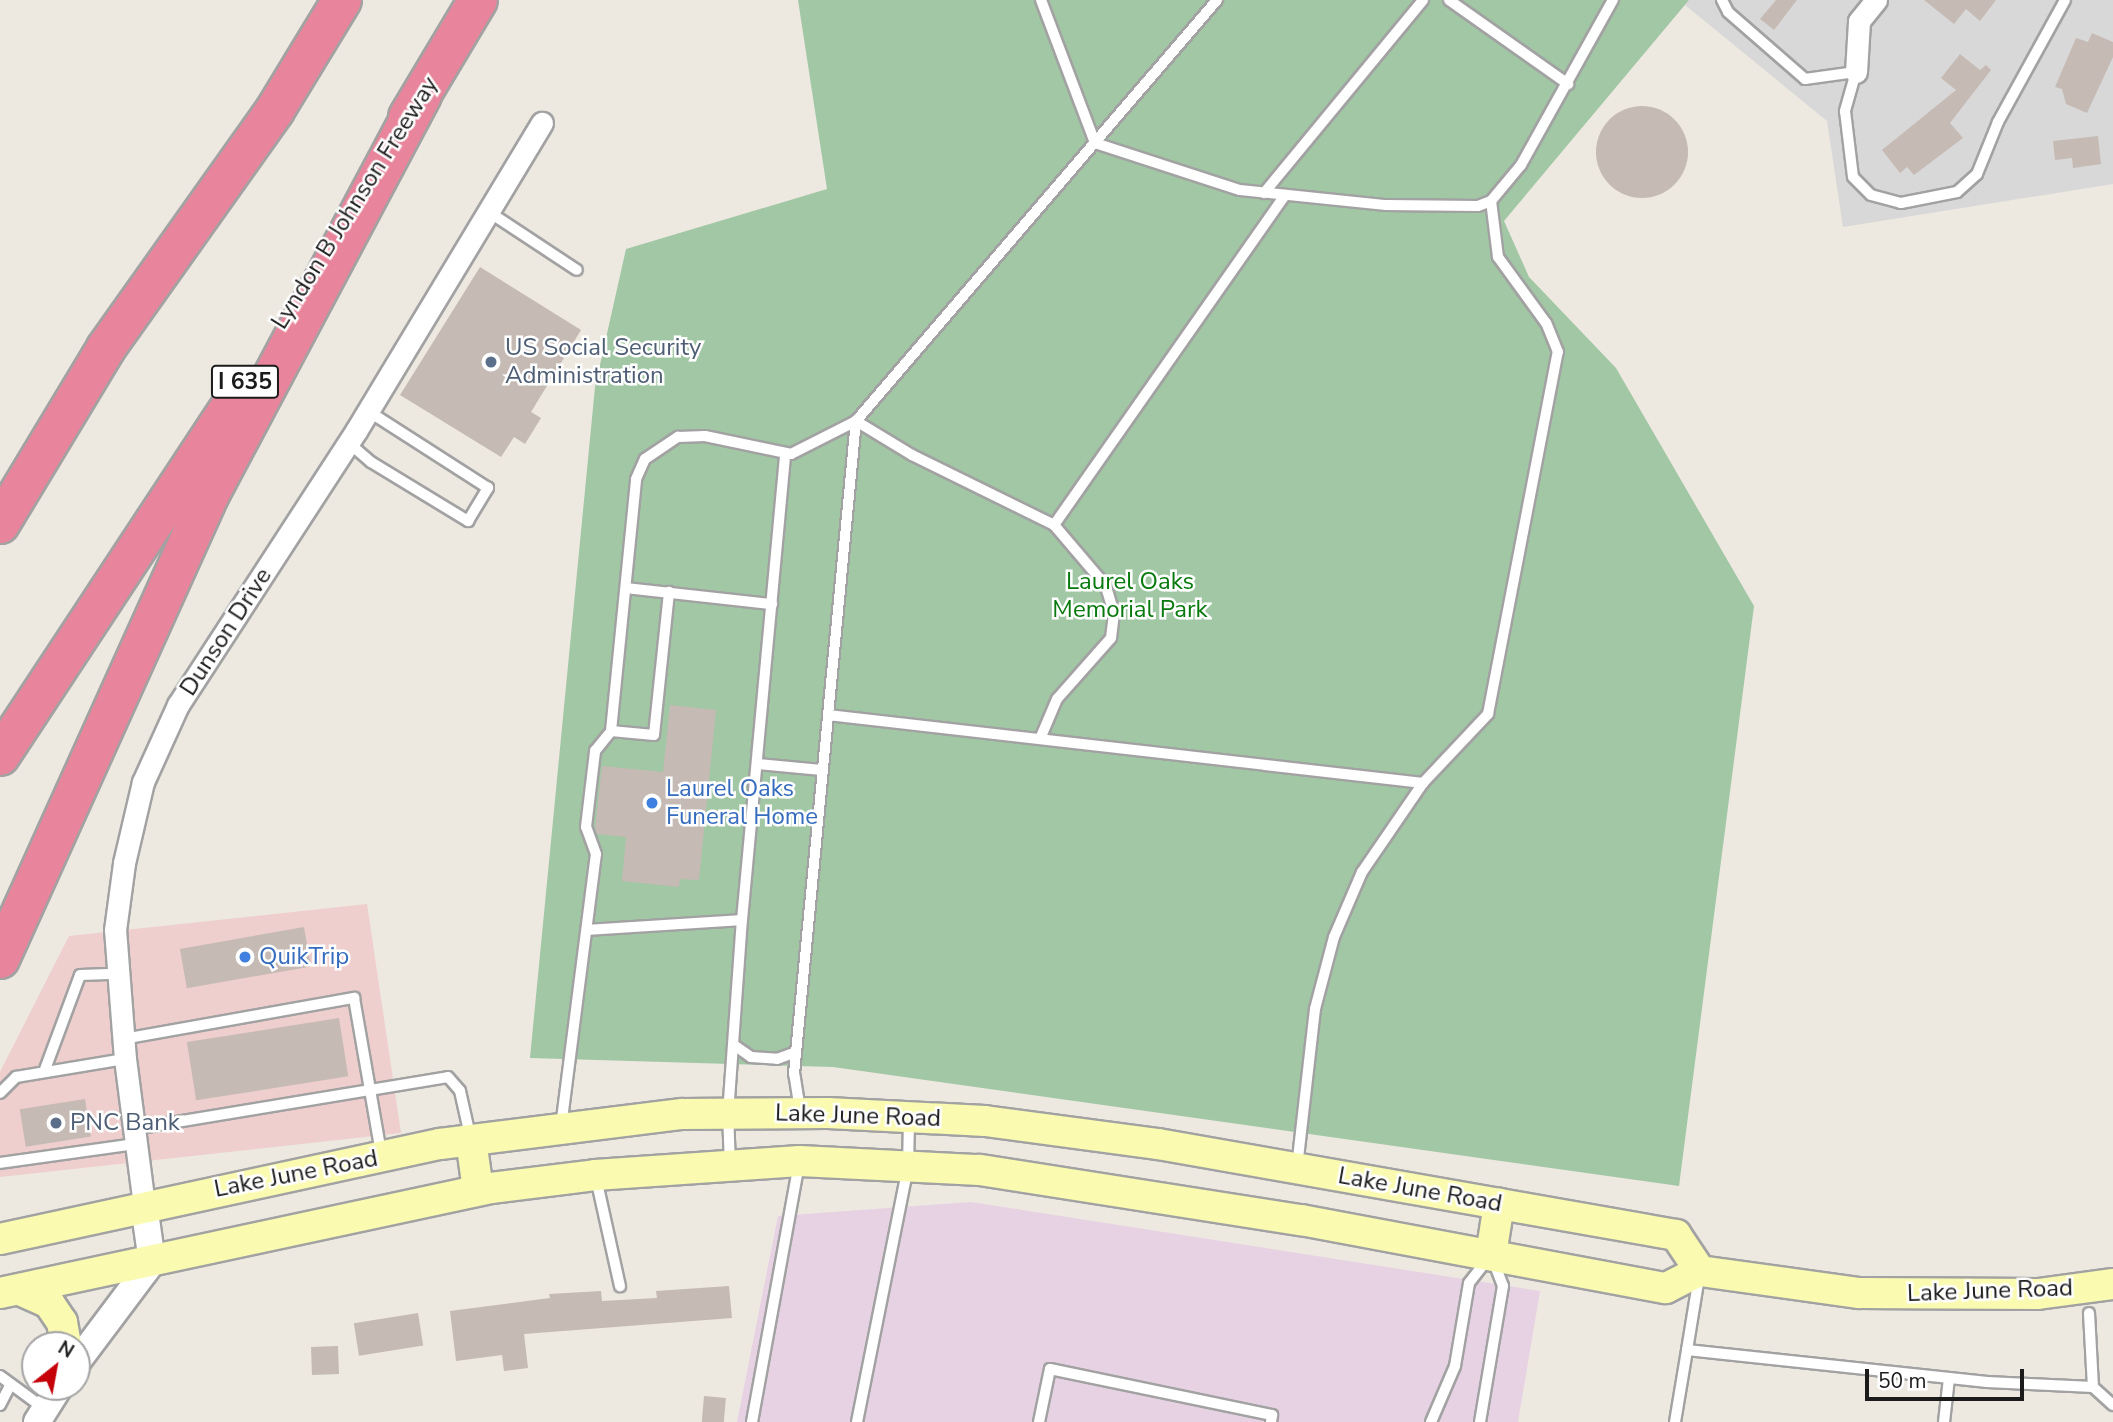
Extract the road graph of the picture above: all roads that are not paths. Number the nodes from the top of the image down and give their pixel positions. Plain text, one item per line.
1 (342, 0) edge
2 (478, 0) edge
3 (1041, 0) edge
4 (1217, 0) edge
5 (1423, 0) edge
6 (1449, 0) edge
7 (1613, 0) edge
8 (1722, 0) edge
9 (1876, 0) edge
10 (2065, 0) edge
11 (1856, 72) junction
12 (1568, 85) junction
13 (422, 95) junction
14 (542, 124) dead end
15 (1095, 143) junction
16 (1264, 193) junction
17 (1285, 195) junction
18 (1491, 201) junction
19 (489, 212) junction
20 (577, 270) dead end
21 (106, 348) junction
22 (368, 411) junction
23 (856, 421) junction
24 (349, 443) junction
25 (785, 453) junction
26 (0, 493) edge
27 (0, 524) edge
28 (1054, 525) junction
29 (626, 588) junction
30 (669, 593) junction
31 (772, 604) junction
32 (828, 715) junction
33 (611, 731) junction
34 (1040, 739) junction
35 (0, 756) edge
36 (758, 764) junction
37 (822, 770) junction
38 (1423, 783) junction
39 (742, 920) junction
40 (587, 930) junction
41 (0, 960) edge
42 (116, 974) junction
43 (734, 1045) junction
44 (124, 1049) junction
45 (796, 1052) junction
46 (44, 1072) junction
47 (371, 1088) junction
48 (0, 1093) edge
49 (800, 1113) junction
50 (728, 1114) junction
51 (909, 1117) junction
52 (561, 1126) junction
53 (135, 1136) junction
54 (471, 1140) junction
55 (382, 1157) junction
56 (800, 1161) junction
57 (0, 1163) edge
58 (730, 1166) junction
59 (908, 1167) junction
60 (1297, 1169) junction
61 (595, 1175) junction
62 (478, 1191) junction
63 (1499, 1204) junction
64 (144, 1205) junction
65 (0, 1239) edge
66 (1491, 1255) junction
67 (152, 1262) junction
68 (1700, 1271) junction
69 (2113, 1284) edge
70 (620, 1286) dead end
71 (10, 1292) edge
72 (2090, 1313) dead end
73 (64, 1331) edge
74 (91, 1343) edge
75 (1687, 1350) junction
76 (0, 1376) edge
77 (1949, 1378) junction
78 (10, 1385) junction
79 (2092, 1387) junction
80 (0, 1405) edge
81 (2113, 1405) edge
82 (47, 1406) edge
83 (752, 1422) edge
84 (857, 1422) edge
85 (1039, 1422) edge
86 (1271, 1422) edge
87 (1431, 1422) edge
88 (1480, 1422) edge
89 (1675, 1422) edge
90 (1944, 1422) edge

1 - 21 highway
2 - 13 highway, Lyndon B Johnson Freeway / I 635
3 - 15 lane
4 - 15 lane
5 - 16 lane
6 - 12 lane
7 - 12 lane
8 - 11 lane
9 - 11 street
10 - 11 lane
12 - 18 lane
13 - 35 highway, Lyndon B Johnson Freeway / I 635
13 - 41 highway
14 - 19 street, Dunson Drive
15 - 16 lane
15 - 23 lane
16 - 17 lane
17 - 18 lane
17 - 28 lane
18 - 38 lane
19 - 20 lane
19 - 22 street, Dunson Drive
21 - 26 highway
21 - 27 highway
22 - 24 street, Dunson Drive
22 - 24 lane
23 - 25 lane
23 - 28 lane
23 - 32 lane
24 - 42 street, Dunson Drive
25 - 29 lane
25 - 31 lane
28 - 34 lane
29 - 30 lane
29 - 33 lane
30 - 31 lane
30 - 33 lane
31 - 36 lane
32 - 34 lane
32 - 37 lane
33 - 40 lane
34 - 38 lane
36 - 37 lane
36 - 39 lane
37 - 45 lane
38 - 60 lane
39 - 40 lane
39 - 43 lane
40 - 52 lane
42 - 44 street, Dunson Drive
42 - 46 lane
43 - 45 lane
43 - 50 lane
44 - 46 lane
44 - 47 lane
44 - 53 street, Dunson Drive
45 - 49 lane
46 - 48 lane
47 - 53 lane
47 - 54 lane
47 - 55 lane
49 - 50 main road, Lake June Road
49 - 51 main road, Lake June Road
49 - 56 main road
50 - 52 main road, Lake June Road
50 - 58 lane
51 - 59 lane
51 - 60 main road, Lake June Road
52 - 54 main road, Lake June Road
53 - 57 lane
53 - 64 street, Dunson Drive
54 - 55 main road, Lake June Road
54 - 62 main road
55 - 64 main road, Lake June Road
56 - 58 main road, Lake June Road
56 - 59 main road, Lake June Road
56 - 83 lane
58 - 61 main road, Lake June Road
59 - 66 main road, Lake June Road
59 - 84 lane
60 - 63 main road, Lake June Road
61 - 62 main road, Lake June Road
61 - 70 lane
62 - 67 main road, Lake June Road
63 - 66 main road
63 - 68 main road, Lake June Road
64 - 65 main road, Lake June Road
64 - 67 street
66 - 68 main road, Lake June Road
66 - 87 lane
66 - 88 lane
67 - 71 main road, Lake June Road
67 - 74 street
68 - 69 main road, Lake June Road
68 - 75 lane
71 - 73 main road
72 - 79 lane
75 - 77 lane
75 - 89 lane
76 - 78 lane
77 - 79 lane
77 - 90 lane
78 - 80 lane
78 - 82 lane
79 - 81 lane
85 - 86 lane

